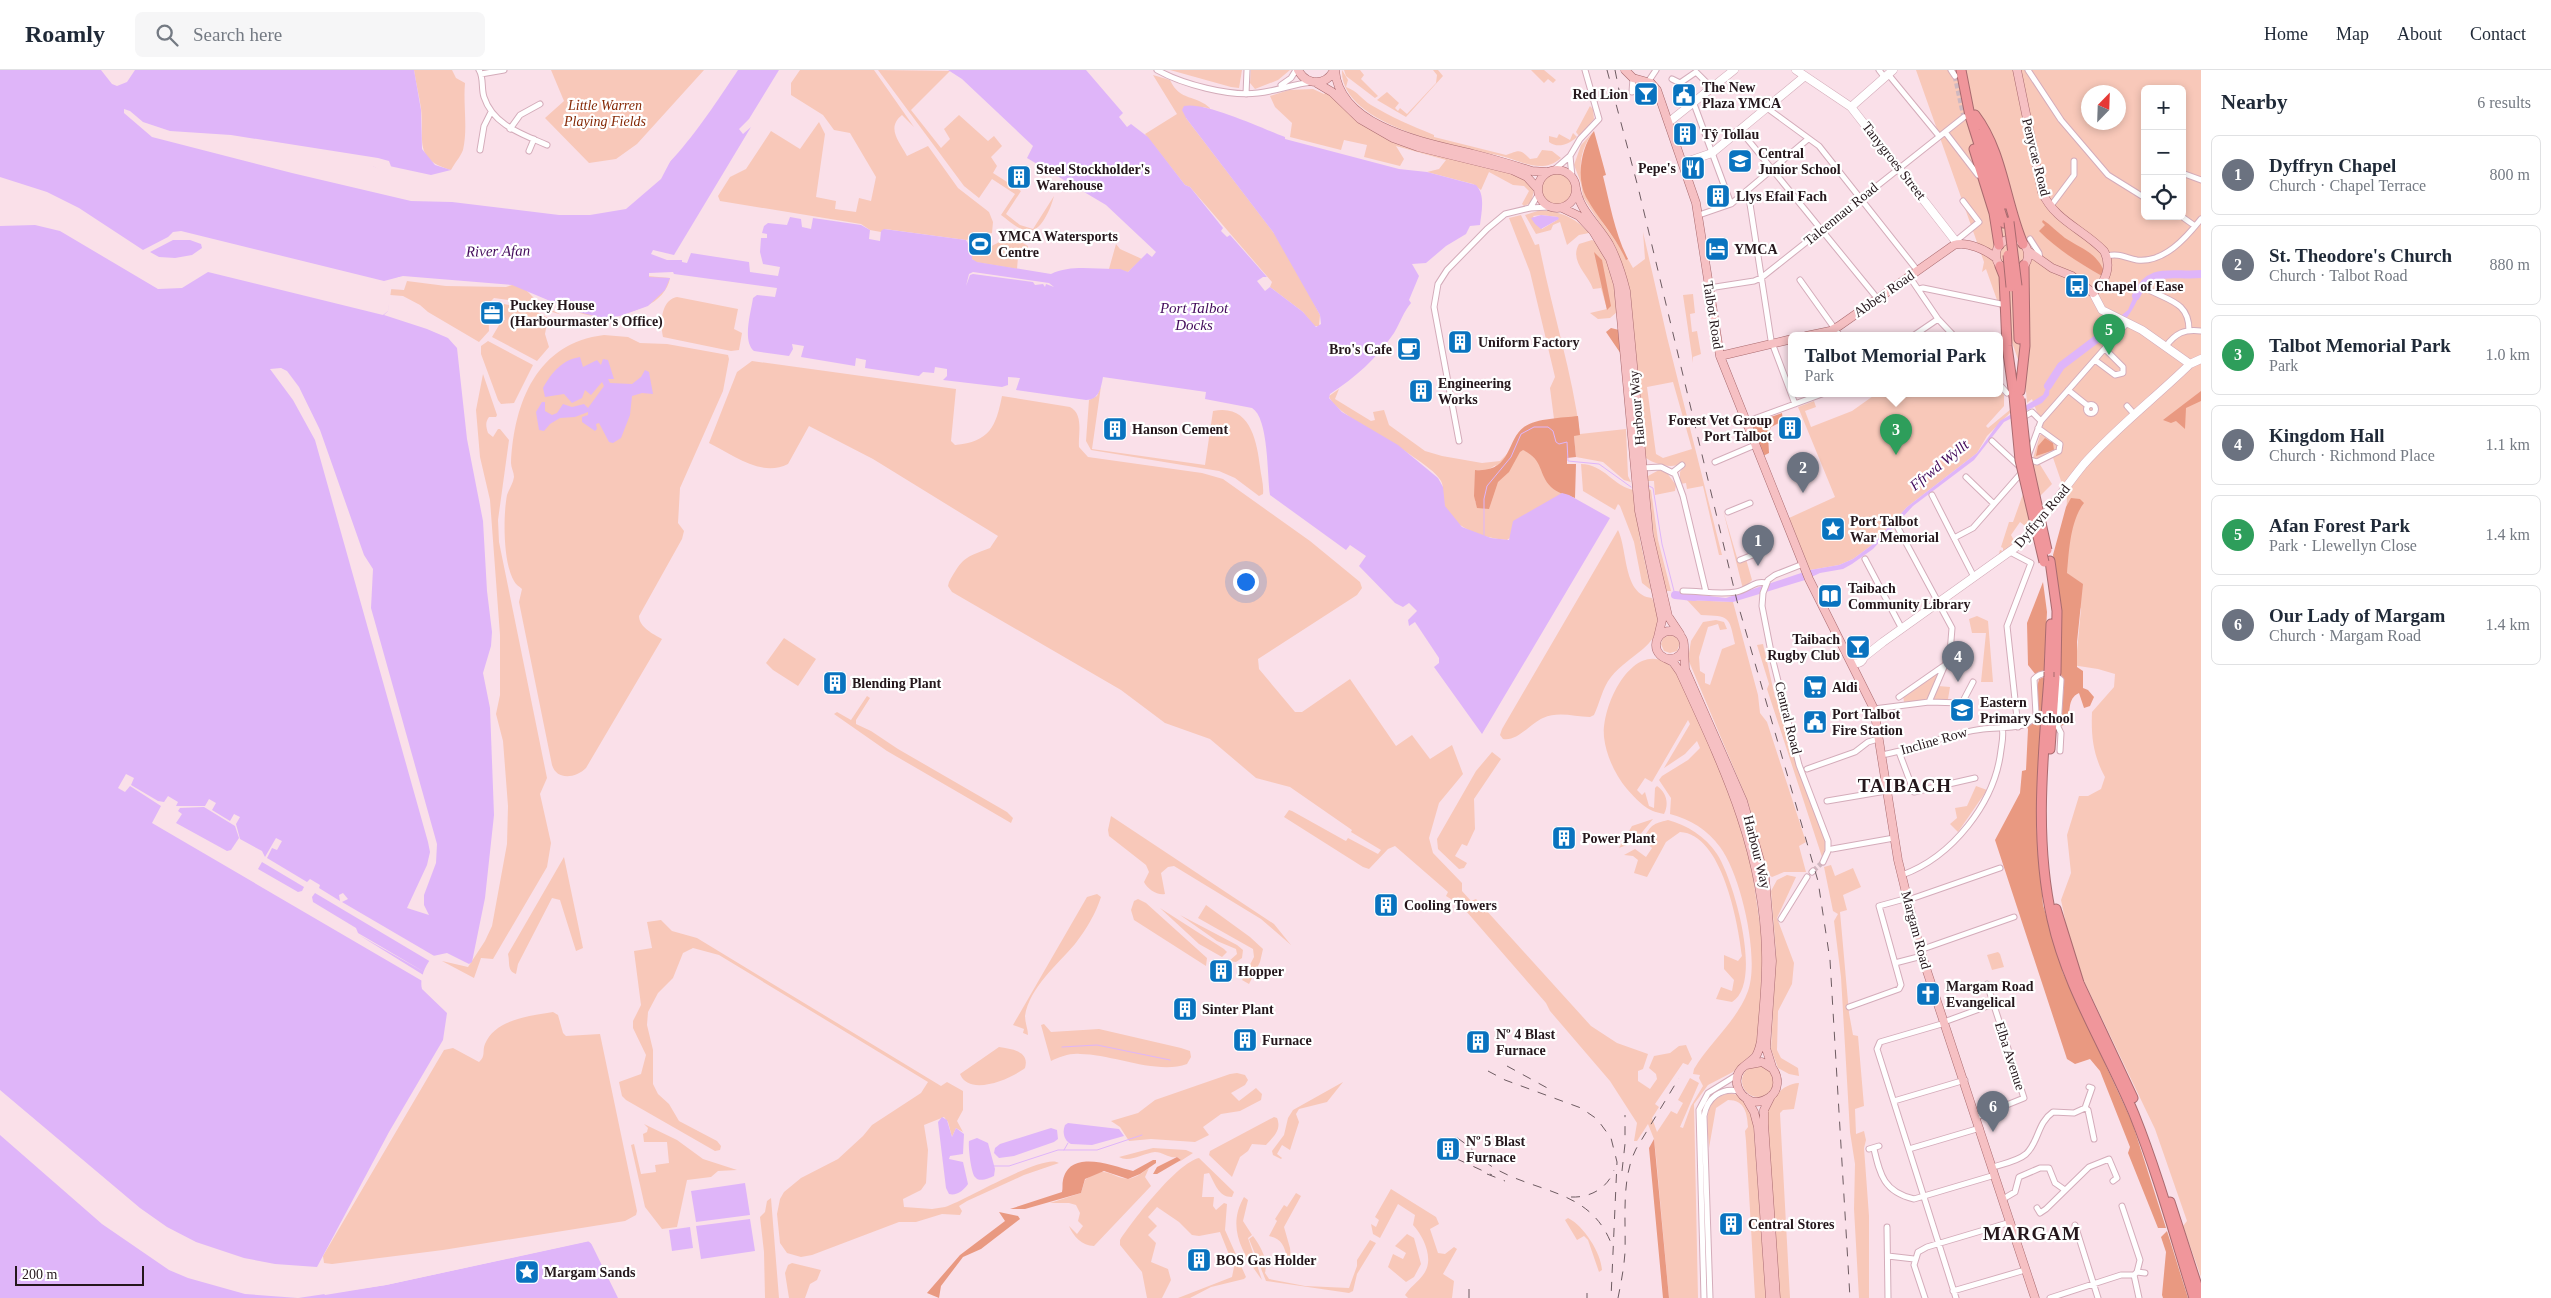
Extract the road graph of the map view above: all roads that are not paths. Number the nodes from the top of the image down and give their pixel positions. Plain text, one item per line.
1 (504, 70) edge
2 (1157, 70) edge
3 (1247, 70) edge
4 (1297, 70) edge
5 (1335, 70) edge
6 (1585, 70) edge
7 (1625, 70) edge
8 (1656, 70) edge
9 (1734, 70) edge
10 (1796, 70) edge
11 (1879, 70) edge
12 (1951, 70) edge
13 (1966, 70) edge
14 (2017, 70) edge
15 (2028, 70) edge
16 (480, 72) edge
17 (1958, 73) edge
18 (1889, 74) edge
19 (1805, 76) junction
20 (1633, 78) junction
21 (1672, 79) dead end
22 (1315, 82) junction
23 (1648, 82) junction
24 (1712, 88) junction
25 (1265, 92) junction
26 (1632, 92) dead end
27 (1246, 94) junction
28 (540, 104) dead end
29 (1694, 104) junction
30 (1851, 107) junction
31 (1767, 108) junction
32 (491, 112) junction
33 (1969, 116) junction
34 (1669, 122) junction
35 (510, 129) junction
36 (1740, 130) junction
37 (1945, 132) junction
38 (1939, 136) junction
39 (534, 139) junction
40 (1808, 139) junction
41 (547, 145) dead end
42 (483, 147) dead end
43 (529, 151) dead end
44 (1712, 153) junction
45 (1570, 156) junction
46 (2074, 161) dead end
47 (1683, 163) junction
48 (1900, 168) junction
49 (1773, 169) junction
50 (1551, 171) junction
51 (2186, 174) edge
52 (1978, 175) dead end
53 (1572, 177) junction
54 (2201, 180) edge
55 (1576, 188) junction
56 (1538, 191) junction
57 (1748, 191) junction
58 (2141, 196) edge
59 (1860, 199) junction
60 (1963, 201) dead end
61 (1731, 204) junction
62 (1549, 207) junction
63 (2050, 207) junction
64 (1530, 208) junction
65 (1562, 208) junction
66 (1699, 215) junction
67 (2201, 219) edge
68 (2186, 220) edge
69 (2195, 226) junction
70 (1822, 229) junction
71 (1957, 242) junction
72 (2027, 245) junction
73 (1999, 246) junction
74 (1986, 250) junction
75 (2107, 256) junction
76 (2039, 260) junction
77 (1998, 262) junction
78 (2025, 263) junction
79 (1917, 270) junction
80 (1909, 276) junction
81 (1761, 278) junction
82 (1800, 280) dead end
83 (1709, 288) junction
84 (1919, 289) junction
85 (2149, 290) dead end
86 (2093, 293) junction
87 (1877, 298) junction
88 (2001, 304) dead end
89 (1938, 319) junction
90 (2123, 321) junction
91 (1834, 329) junction
92 (2189, 330) junction
93 (2201, 331) edge
94 (1822, 332) edge
95 (1837, 332) edge
96 (1918, 332) edge
97 (1950, 332) edge
98 (1788, 341) edge
99 (1772, 344) junction
100 (2166, 346) junction
101 (2105, 349) junction
102 (1720, 356) junction
103 (2201, 359) edge
104 (2095, 360) junction
105 (2190, 364) junction
106 (1788, 386) edge
107 (2003, 388) edge
108 (2068, 390) junction
109 (2015, 394) junction
110 (1792, 397) edge
111 (1814, 397) edge
112 (1795, 404) junction
113 (2088, 406) dead end
114 (2127, 406) dead end
115 (2136, 415) junction
116 (2025, 416) dead end
117 (1751, 420) dead end
118 (2041, 421) junction
119 (2038, 428) junction
120 (1459, 441) dead end
121 (1992, 441) dead end
122 (1754, 445) junction
123 (1715, 462) dead end
124 (2027, 462) junction
125 (1682, 465) dead end
126 (1642, 468) junction
127 (2024, 469) junction
128 (1673, 472) junction
129 (1966, 477) dead end
130 (1932, 495) dead end
131 (1750, 503) dead end
132 (1994, 504) junction
133 (1728, 512) dead end
134 (1898, 528) dead end
135 (1954, 538) junction
136 (1768, 549) dead end
137 (2010, 552) junction
138 (1865, 559) dead end
139 (1740, 560) dead end
140 (1806, 571) junction
141 (1974, 577) junction
142 (1766, 584) junction
143 (1683, 591) dead end
144 (1706, 592) junction
145 (1937, 604) junction
146 (1902, 629) junction
147 (1680, 634) junction
148 (1658, 637) junction
149 (1684, 646) junction
150 (1665, 658) junction
151 (1852, 663) junction
152 (1942, 667) junction
153 (1973, 682) dead end
154 (1899, 697) dead end
155 (1930, 702) junction
156 (1874, 709) junction
157 (2002, 727) junction
158 (2018, 727) junction
159 (1878, 739) junction
160 (2060, 751) dead end
161 (1899, 752) junction
162 (1880, 755) junction
163 (1807, 769) dead end
164 (1975, 778) dead end
165 (1886, 791) junction
166 (1827, 801) dead end
167 (1894, 838) junction
168 (1830, 849) junction
169 (1823, 862) tunnel mouth
170 (2000, 868) dead end
171 (1811, 873) tunnel mouth
172 (1902, 875) junction
173 (1908, 899) junction
174 (2014, 917) dead end
175 (1781, 919) dead end
176 (1921, 953) junction
177 (1895, 963) junction
178 (1987, 984) dead end
179 (1993, 1004) junction
180 (1849, 1007) dead end
181 (1945, 1022) junction
182 (1746, 1065) junction
183 (1773, 1069) junction
184 (1738, 1074) junction
185 (1965, 1080) junction
186 (2089, 1087) dead end
187 (1739, 1091) junction
188 (1771, 1096) junction
189 (1746, 1098) junction
190 (1894, 1101) junction
191 (2085, 1108) junction
192 (1977, 1116) junction
193 (1980, 1128) junction
194 (2094, 1139) dead end
195 (1874, 1148) dead end
196 (1909, 1149) junction
197 (1994, 1171) junction
198 (2114, 1181) dead end
199 (2065, 1190) junction
200 (1924, 1196) junction
201 (2003, 1199) junction
202 (2122, 1206) dead end
203 (2037, 1208) dead end
204 (2011, 1222) junction
205 (2075, 1225) dead end
206 (2175, 1227) junction
207 (1885, 1230) dead end
208 (1939, 1244) junction
209 (1888, 1256) junction
210 (1914, 1258) junction
211 (2025, 1270) junction
212 (2145, 1272) dead end
213 (2136, 1273) junction
214 (2094, 1284) junction
215 (1953, 1291) junction
216 (1704, 1298) edge
217 (1710, 1298) edge
218 (1770, 1298) edge
219 (1776, 1298) edge
220 (1888, 1298) edge
221 (1925, 1298) edge
222 (1956, 1298) edge
223 (2035, 1298) edge
224 (2050, 1298) edge
225 (2098, 1298) edge
226 (2139, 1298) edge
227 (2194, 1298) edge
228 (2200, 1298) edge

1 - 16 street
2 - 27 street
3 - 27 street
4 - 22 main road
4 - 25 street
5 - 22 main road
5 - 50 main road
6 - 45 street
7 - 20 main road
8 - 23 street
9 - 24 street
10 - 19 street, Tanygroes Street
11 - 18 street
12 - 17 street
13 - 33 highway
14 - 63 main road, Penycae Road
15 - 58 street
16 - 32 street
17 - 33 highway
18 - 30 street
18 - 38 street
19 - 30 street, Tanygroes Street
19 - 31 street
20 - 23 main road
20 - 26 street
21 - 24 street
22 - 25 street
22 - 56 main road
23 - 34 main road, Talbot Road
24 - 29 street
25 - 27 street
28 - 35 street
29 - 34 street
29 - 44 street
30 - 48 street, Tanygroes Street
31 - 36 street
31 - 40 street
32 - 35 street
32 - 42 street
33 - 37 street, Talcennau Road
33 - 72 highway
33 - 73 highway
33 - 109 highway, bridge
34 - 47 main road, Talbot Road
35 - 39 street
36 - 44 street
36 - 49 street
37 - 38 street, Talcennau Road
37 - 52 street
38 - 48 street, Talcennau Road
39 - 41 street
39 - 43 street
40 - 49 street
40 - 59 street
44 - 47 street
44 - 61 street
45 - 50 street
45 - 53 street
46 - 63 street
47 - 66 main road, Talbot Road
48 - 59 street, Talcennau Road
48 - 71 street, Tanygroes Street
49 - 57 street
49 - 70 street
50 - 53 main road
50 - 56 main road
51 - 54 street
53 - 55 main road
55 - 65 main road
55 - 126 main road, Harbour Way
56 - 62 main road
56 - 64 street
57 - 61 street
57 - 81 street
59 - 70 street, Talcennau Road
59 - 79 street
60 - 71 street
61 - 66 street
62 - 64 street
62 - 65 main road
63 - 75 main road, Penycae Road
64 - 120 street
65 - 148 main road, Harbour Way
66 - 83 main road, Talbot Road
67 - 69 street
68 - 69 street
69 - 75 street
70 - 81 street, Talcennau Road
70 - 87 street
71 - 74 main road
71 - 79 main road, Abbey Road
72 - 73 main road
72 - 76 main road
72 - 76 street
72 - 78 main road
73 - 74 main road
73 - 77 main road
74 - 77 main road
75 - 86 main road
76 - 78 main road
76 - 86 main road
77 - 78 main road
77 - 109 highway
78 - 109 highway
79 - 80 main road, Abbey Road
80 - 84 street
80 - 87 main road, Abbey Road
81 - 83 street, Talcennau Road
81 - 99 street
82 - 91 street
83 - 102 main road, Talbot Road
84 - 88 street
84 - 89 street
85 - 92 street
86 - 90 street
87 - 91 main road, Abbey Road
89 - 96 street
89 - 97 street
90 - 100 street
90 - 101 street
91 - 94 main road, Abbey Road
91 - 95 street
92 - 93 street
92 - 100 street
98 - 99 main road
99 - 102 main road
99 - 106 street
100 - 105 street
101 - 104 street
101 - 104 street
102 - 122 main road, Talbot Road
103 - 105 street, Dyffryn Road
104 - 108 street
105 - 115 street, Dyffryn Road
107 - 109 street
108 - 113 street
108 - 118 street
109 - 206 highway, bridge
110 - 112 street
111 - 112 street
112 - 117 street
114 - 115 street
115 - 137 street, Dyffryn Road
116 - 118 street
118 - 119 street
119 - 124 street
119 - 124 street
121 - 127 street
122 - 123 street
122 - 140 main road, Talbot Road
124 - 127 street
125 - 128 street
126 - 128 street
126 - 147 main road, Harbour Way
127 - 132 street
128 - 144 street
129 - 132 street
130 - 135 street
131 - 133 street
132 - 135 street
134 - 145 street
135 - 141 street
136 - 139 street
137 - 141 street, Dyffryn Road
137 - 158 street
138 - 146 street
140 - 142 street
140 - 151 main road, Talbot Road
141 - 145 street, Dyffryn Road
142 - 144 street
142 - 168 street, Central Road
143 - 144 street
145 - 146 street, Dyffryn Road
145 - 152 street
146 - 151 street, Dyffryn Road
147 - 148 main road
147 - 149 main road
148 - 150 main road
149 - 150 main road
149 - 183 main road, Harbour Way
150 - 182 main road, Harbour Way
151 - 156 main road, Talbot Road
152 - 154 street
152 - 155 street
153 - 155 street
155 - 156 street
156 - 159 main road, Margam Road
157 - 158 street, Incline Row
157 - 161 street, Incline Row
157 - 172 street
158 - 160 street
159 - 162 main road, Margam Road
159 - 163 street
161 - 162 street, Incline Row
161 - 164 street
162 - 165 main road, Margam Road
165 - 166 street
165 - 167 main road, Margam Road
167 - 168 street
167 - 172 main road, Margam Road
168 - 169 street
170 - 173 street
171 - 175 street
172 - 173 main road, Margam Road
173 - 176 main road, Margam Road
173 - 177 street
174 - 176 street
176 - 177 street
176 - 181 main road, Margam Road
177 - 180 street
178 - 179 street, Elba Avenue
179 - 181 street
179 - 192 street, Elba Avenue
181 - 185 main road, Margam Road
181 - 190 street
182 - 183 main road
182 - 184 main road
183 - 188 main road
184 - 187 main road
184 - 216 street
185 - 190 street
185 - 192 main road, Margam Road
186 - 191 street
187 - 189 main road
187 - 217 street
188 - 189 main road
188 - 219 main road
189 - 218 main road
190 - 196 street
191 - 194 street
191 - 197 street
192 - 193 main road, Margam Road
193 - 196 street
193 - 197 main road, Margam Road
195 - 200 street
196 - 200 street
197 - 200 street
197 - 201 main road, Margam Road
198 - 199 street
199 - 201 street
199 - 203 street
200 - 208 street
201 - 204 main road, Margam Road
202 - 213 street
204 - 208 street
204 - 211 main road, Margam Road
205 - 214 street
206 - 227 highway
206 - 228 highway
207 - 209 street
208 - 210 street
208 - 215 street
209 - 210 street
209 - 220 street
210 - 221 street
211 - 215 street
211 - 223 main road, Margam Road
212 - 213 street
213 - 214 street
213 - 226 street
214 - 224 street
214 - 225 street
215 - 222 street

